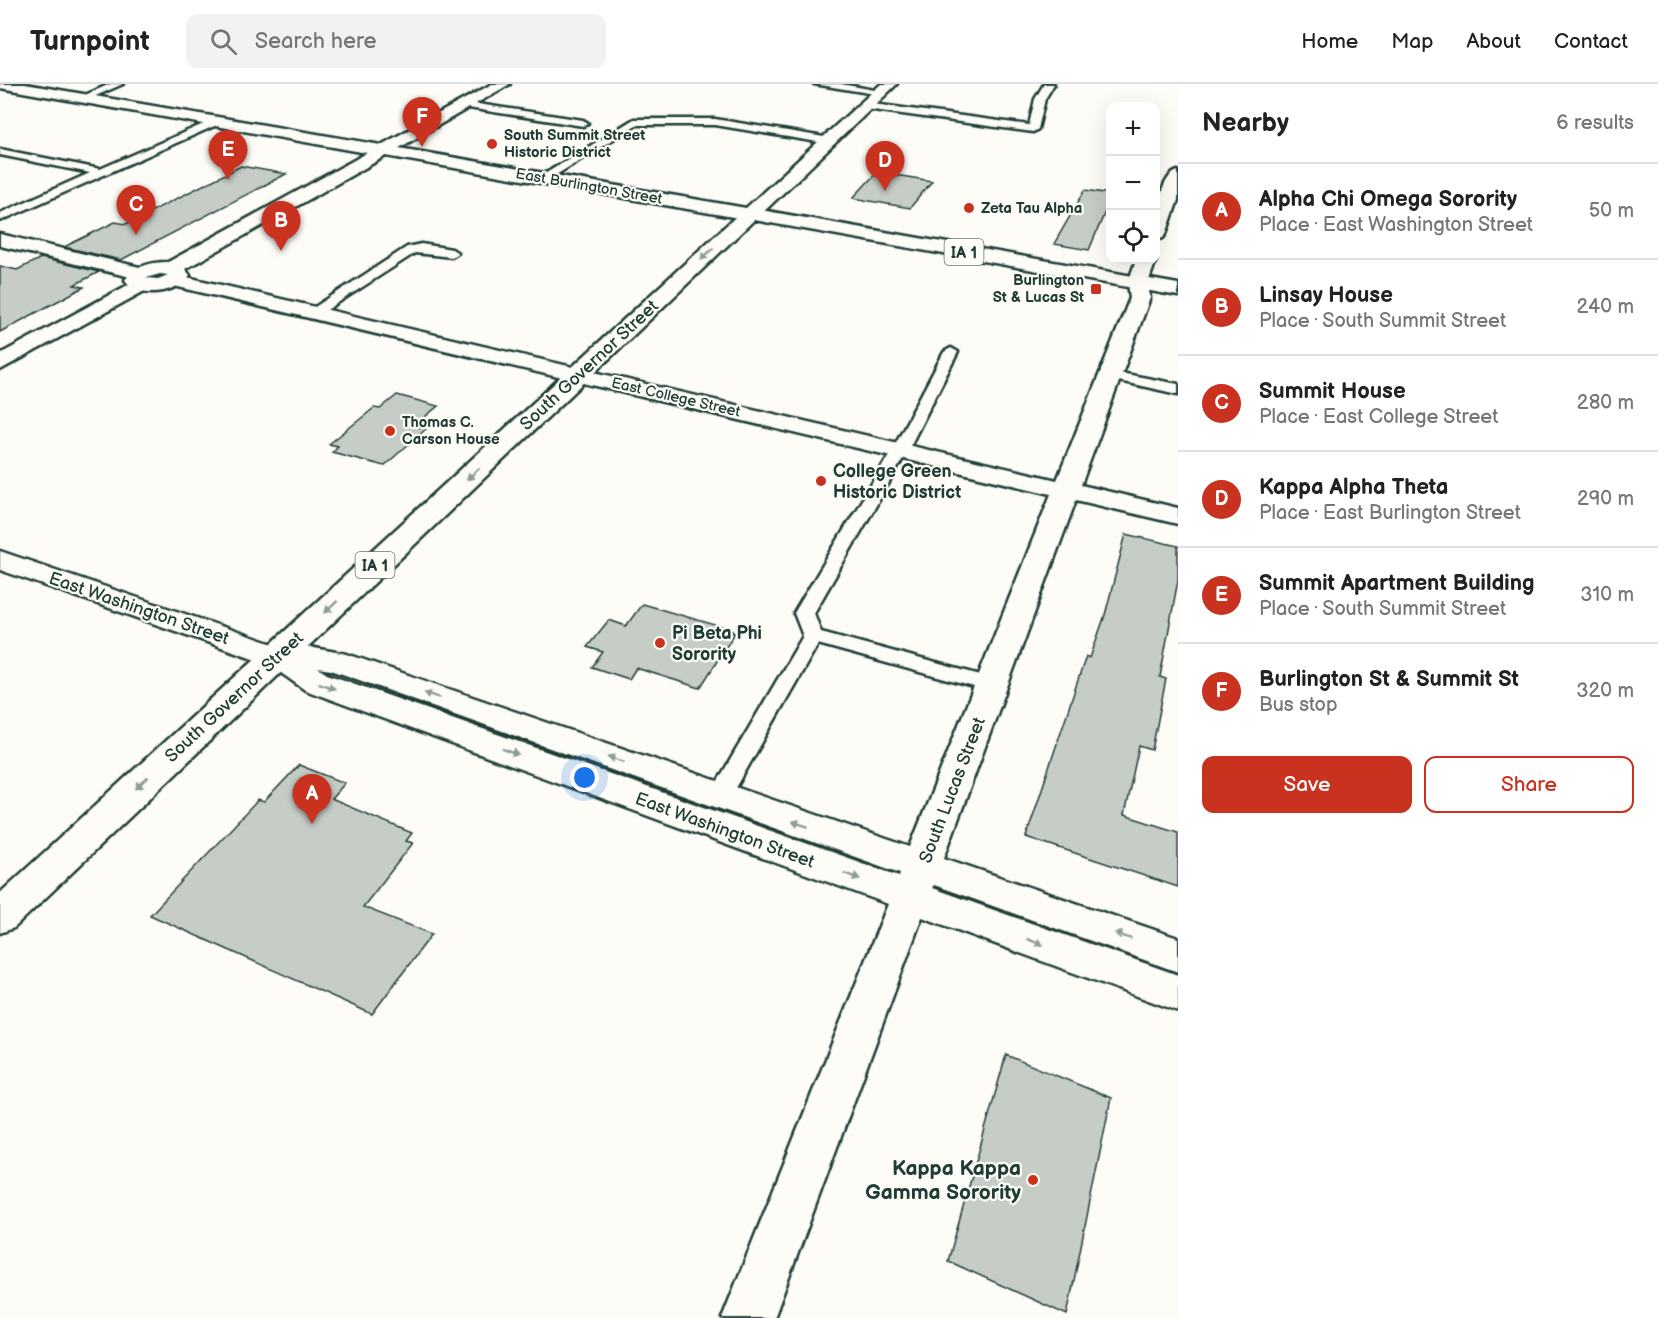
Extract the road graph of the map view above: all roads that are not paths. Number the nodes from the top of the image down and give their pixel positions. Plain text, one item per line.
1 (0, 84) edge
2 (118, 84) edge
3 (503, 84) edge
4 (819, 84) edge
5 (1032, 84) edge
6 (1048, 85) edge
7 (886, 88) edge
8 (81, 99) junction
9 (465, 105) junction
10 (867, 106) junction
11 (215, 122) junction
12 (583, 123) dead end
13 (830, 141) junction
14 (382, 150) junction
15 (0, 152) edge
16 (101, 172) junction
17 (1178, 176) edge
18 (544, 178) junction
19 (750, 214) junction
20 (0, 217) edge
21 (1160, 221) edge
22 (0, 240) edge
23 (452, 253) dead end
24 (1142, 271) edge
25 (173, 274) junction
26 (142, 278) junction
27 (1178, 290) edge
28 (314, 312) junction
29 (951, 352) dead end
30 (0, 363) edge
31 (579, 374) junction
32 (1110, 375) junction
33 (1178, 389) edge
34 (900, 450) junction
35 (1067, 490) junction
36 (1178, 516) edge
37 (0, 560) edge
38 (813, 636) junction
39 (278, 656) junction
40 (993, 685) junction
41 (720, 796) junction
42 (917, 882) junction
43 (0, 917) edge
44 (1178, 955) edge
45 (1178, 993) edge
46 (748, 1318) edge

1 - 8 street, East Burlington Street
2 - 8 lane
3 - 9 street
4 - 7 lane
5 - 6 lane
6 - 10 lane
7 - 10 street, South Governor Street
8 - 11 street, East Burlington Street
9 - 12 lane
9 - 14 street
10 - 13 street, South Governor Street
11 - 14 street, East Burlington Street
11 - 16 lane
13 - 18 lane
13 - 19 street, South Governor Street
14 - 18 street, East Burlington Street
14 - 25 street
15 - 16 lane
16 - 20 lane
17 - 21 street
18 - 19 street, East Burlington Street
19 - 24 street, East Burlington Street / IA 1
19 -> 31 street, South Governor Street / IA 1
22 - 26 street
23 - 28 lane
24 - 27 street, East Burlington Street / IA 1
24 - 32 street, South Lucas Street
25 - 26 street
25 - 28 street, East College Street
26 - 30 street
28 - 31 street, East College Street
29 - 34 lane
31 - 34 street, East College Street
31 -> 39 street, South Governor Street / IA 1
32 - 33 lane
32 - 35 street, South Lucas Street
34 - 35 street, East College Street
34 - 38 lane
35 - 36 street, East College Street
35 - 40 street, South Lucas Street
37 - 39 street, East Washington Street
38 - 40 lane
38 - 41 lane
41 -> 39 street, East Washington Street
39 -> 42 street, East Washington Street
39 -> 43 street, South Governor Street / IA 1
40 - 42 street, South Lucas Street
42 -> 41 street, East Washington Street
44 -> 42 street, East Washington Street
42 -> 45 street, East Washington Street
42 - 46 street, South Lucas Street

